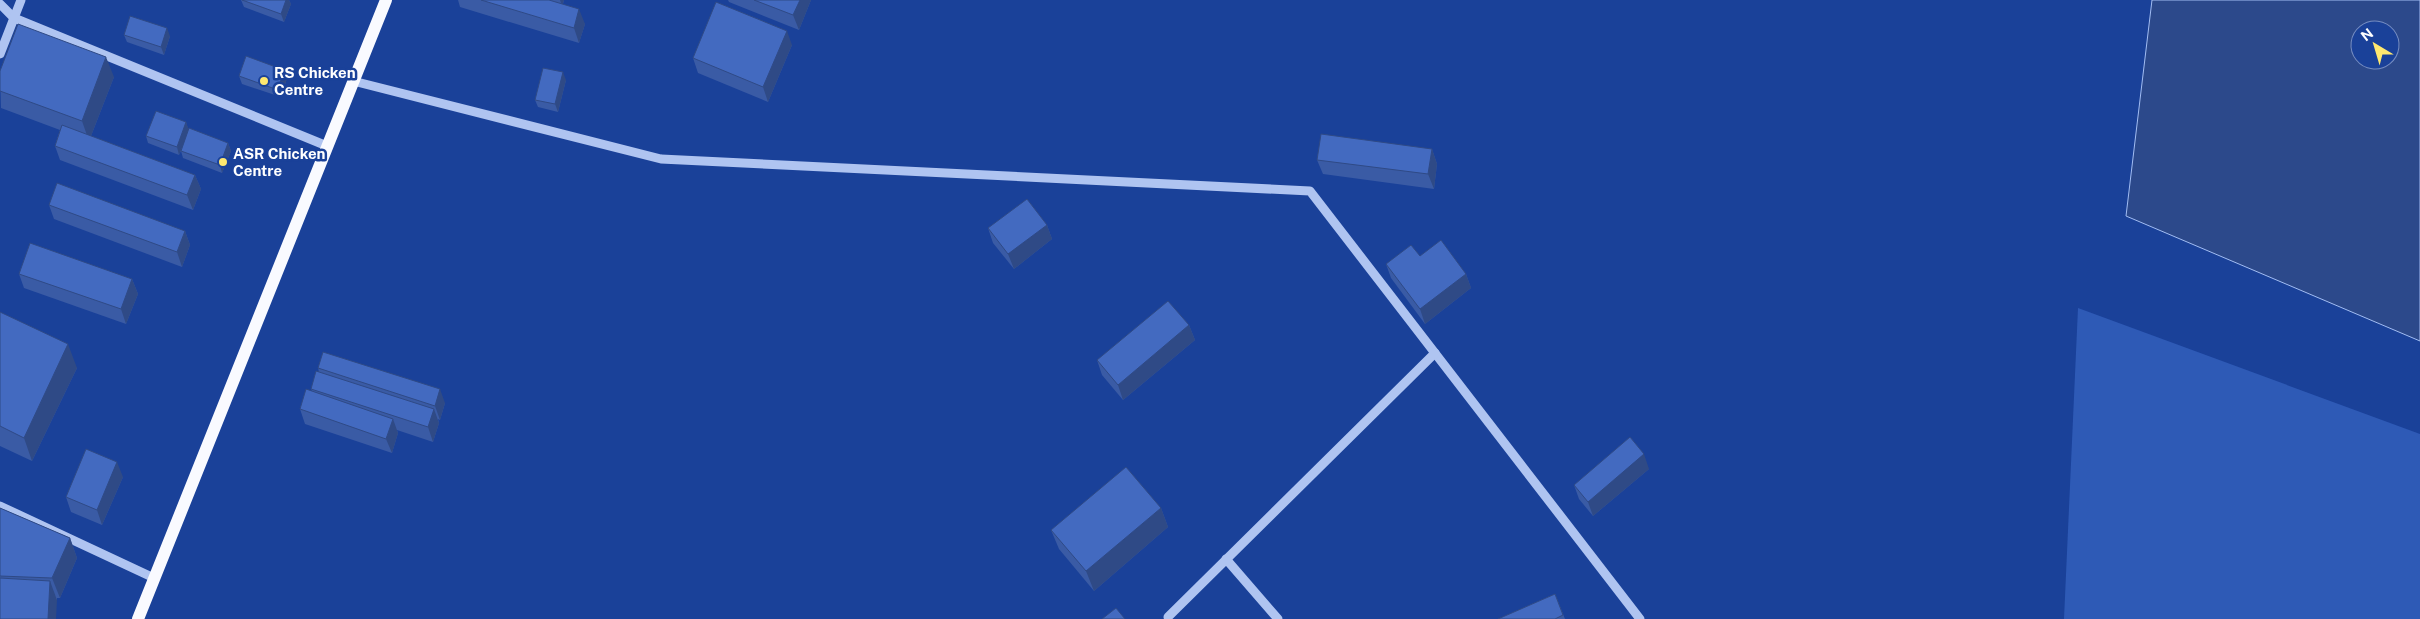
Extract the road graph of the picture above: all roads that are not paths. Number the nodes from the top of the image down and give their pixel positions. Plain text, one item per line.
1 (21, 0) edge
2 (386, 0) edge
3 (0, 4) edge
4 (14, 18) junction
5 (0, 54) edge
6 (353, 81) junction
7 (327, 146) junction
8 (1435, 353) junction
9 (0, 506) edge
10 (1226, 559) junction
11 (154, 578) junction
12 (1168, 617) dead end
13 (138, 619) edge
14 (1278, 619) edge
15 (1640, 619) edge

1 - 4 street
2 - 6 main road
3 - 4 street
4 - 5 street
4 - 7 street
6 - 7 main road
6 - 8 street
7 - 11 main road
8 - 10 street
8 - 15 street
9 - 11 street
10 - 12 street
10 - 14 street
11 - 13 main road

